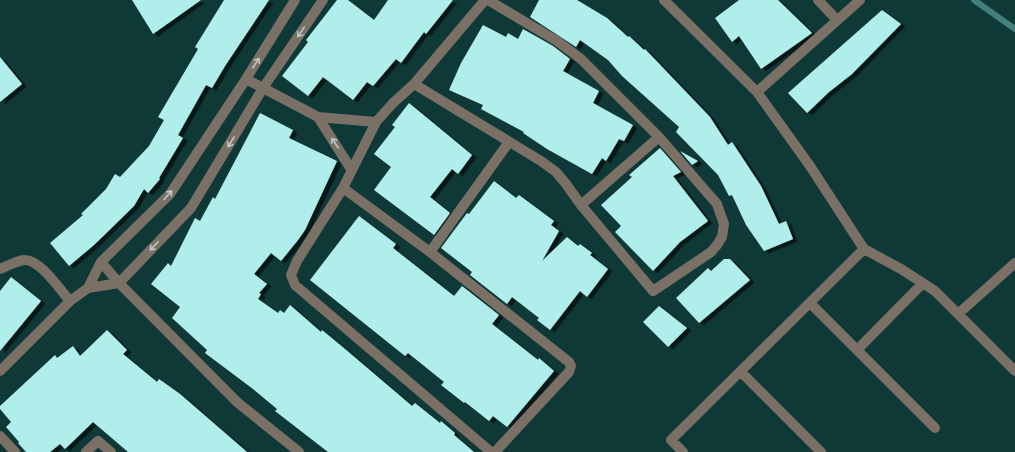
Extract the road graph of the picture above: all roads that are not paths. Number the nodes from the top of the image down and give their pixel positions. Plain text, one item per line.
1 (295, 0) edge
2 (323, 0) edge
3 (487, 0) edge
4 (664, 0) edge
5 (818, 0) edge
6 (860, 0) edge
7 (837, 20) junction
8 (246, 79) junction
9 (414, 84) junction
10 (263, 88) junction
11 (757, 92) junction
12 (318, 117) junction
13 (376, 122) junction
14 (659, 137) junction
15 (509, 142) junction
16 (351, 169) junction
17 (343, 188) junction
18 (581, 205) junction
19 (864, 249) junction
20 (430, 252) junction
21 (101, 262) junction
22 (1015, 263) edge
23 (0, 268) edge
24 (118, 283) junction
25 (923, 283) junction
26 (88, 288) junction
27 (70, 301) junction
28 (810, 303) junction
29 (958, 314) junction
30 (857, 350) junction
31 (1015, 371) edge
32 (0, 372) edge
33 (741, 372) junction
34 (935, 428) dead end
35 (0, 436) edge
36 (15, 452) edge
37 (86, 452) edge
38 (111, 452) edge
39 (299, 452) edge
40 (491, 452) edge
41 (495, 452) edge
42 (683, 452) edge
43 (821, 452) edge

8 -> 1 street
2 -> 10 street
3 - 9 street
3 - 14 street
4 - 11 street
5 - 7 street
6 - 7 street
7 - 11 street
8 - 10 street
21 -> 8 street
9 - 13 street
9 - 15 street
10 - 12 street
10 -> 24 street
11 - 19 street
12 - 13 street
16 -> 12 street
13 - 16 street
14 - 18 street
14 - 18 street
15 - 18 street
15 - 20 street
16 - 17 street
17 - 20 street
17 - 40 street
19 - 25 street
19 - 28 street
20 - 41 street
21 - 24 street
21 - 26 street
22 - 29 street
23 - 27 street
24 - 26 street
24 - 39 street
25 - 29 street
25 - 30 street
26 - 27 street
27 - 32 street
28 - 30 street
28 - 33 street
29 - 31 street
30 - 34 street
33 - 42 street
33 - 43 street
35 - 36 street
37 - 38 street

